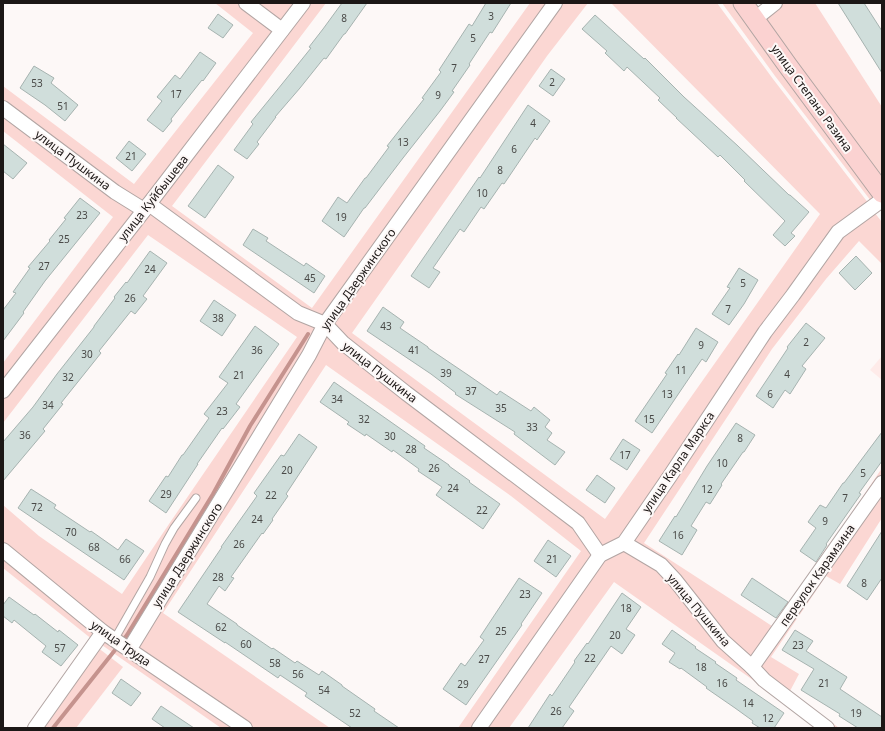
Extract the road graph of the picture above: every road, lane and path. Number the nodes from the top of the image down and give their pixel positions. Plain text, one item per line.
1 (246, 3) edge
2 (303, 3) edge
3 (555, 3) edge
4 (743, 3) edge
5 (775, 3) edge
6 (755, 19) junction
7 (282, 30) junction
8 (3, 108) edge
9 (882, 193) edge
10 (882, 200) edge
11 (146, 207) junction
12 (325, 324) junction
13 (3, 391) edge
14 (882, 483) edge
15 (196, 498) dead end
16 (624, 543) junction
17 (3, 550) edge
18 (600, 555) junction
19 (103, 632) junction
20 (114, 640) junction
21 (128, 650) junction
22 (752, 668) junction
23 (35, 728) edge
24 (245, 728) edge
25 (479, 728) edge
26 (827, 728) edge

1 - 7 street
2 - 7 street, улица Куйбышева
3 - 12 street, улица Дзержинского
4 - 6 main road, улица Степана Разина
5 - 6 street
6 - 9 main road, улица Степана Разина
7 - 11 street, улица Куйбышева
8 - 11 street, улица Пушкина
10 - 16 street, улица Карла Маркса
11 - 12 street, улица Пушкина
11 - 13 street, улица Куйбышева
12 - 18 street, улица Пушкина
12 - 21 street, улица Дзержинского
14 - 22 street, переулок Карамзина
15 - 20 lane
16 - 18 street, улица Карла Маркса
16 - 22 street, улица Пушкина
17 - 19 street, улица Труда
18 - 25 street, улица Карла Маркса
19 - 20 street, улица Труда
19 - 23 street
20 - 21 street, улица Труда
21 - 24 street, улица Труда
22 - 26 street, улица Пушкина

